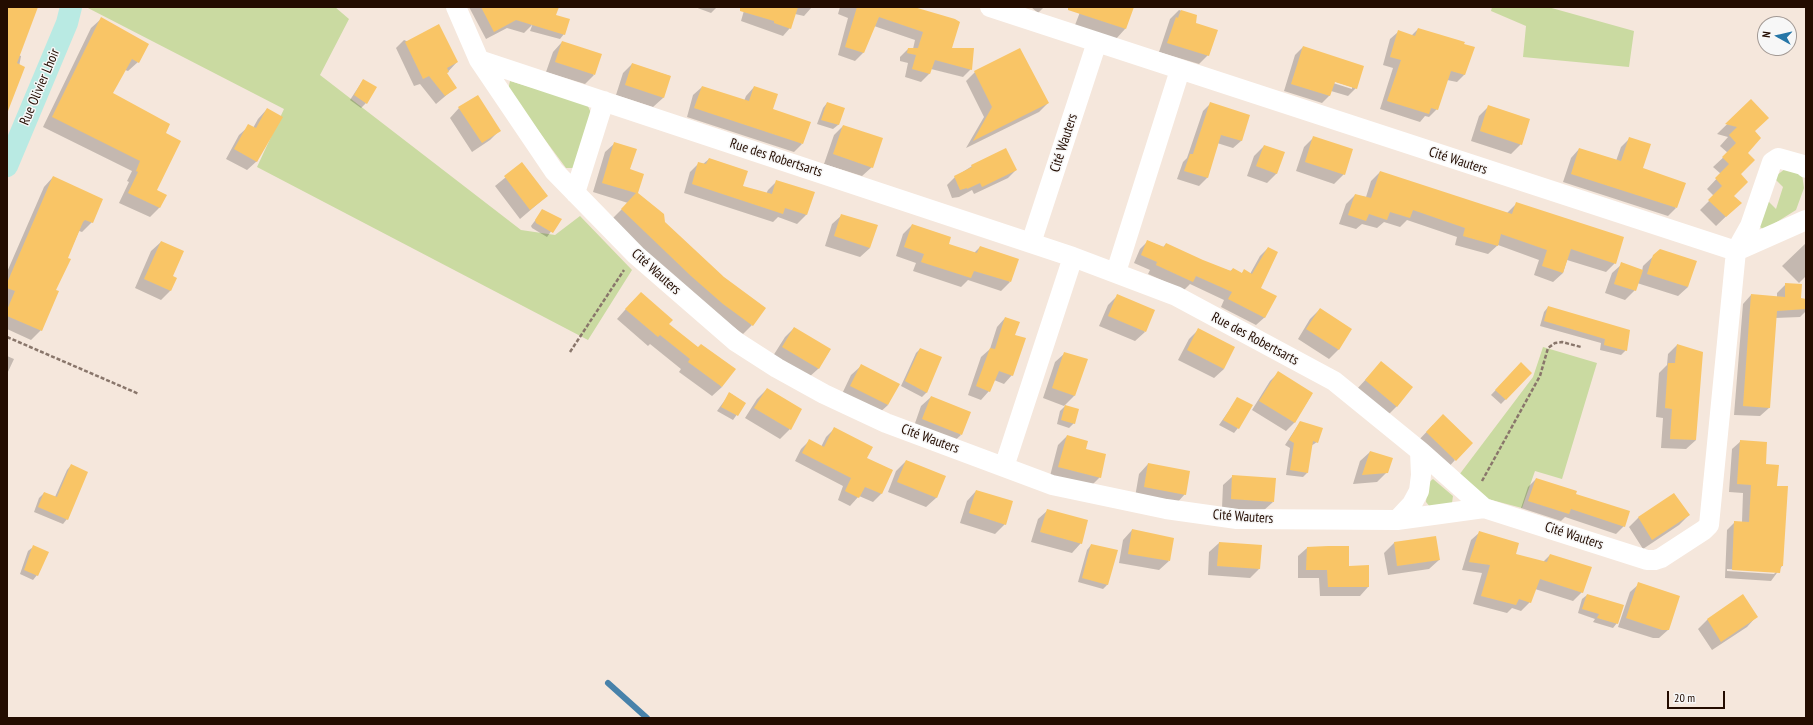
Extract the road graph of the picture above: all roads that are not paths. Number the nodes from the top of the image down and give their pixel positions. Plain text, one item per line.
1 (71, 7) edge
2 (456, 7) edge
3 (990, 7) edge
4 (1097, 42) junction
5 (478, 60) junction
6 (1180, 70) junction
7 (604, 101) junction
8 (7, 166) edge
9 (1806, 168) edge
10 (575, 193) junction
11 (1806, 220) edge
12 (1031, 243) junction
13 (1736, 251) junction
14 (1073, 257) junction
15 (1116, 272) junction
16 (1420, 451) junction
17 (1004, 467) junction
18 (1479, 503) junction
19 (1397, 520) junction

1 - 8 street, Rue Olivier Lhoir
2 - 5 street, Cité Wauters
3 - 4 street, Cité Wauters
4 - 6 street, Cité Wauters
4 - 12 street, Cité Wauters
5 - 7 street, Rue des Robertsarts
5 - 10 street, Cité Wauters
6 - 13 street, Cité Wauters
6 - 15 street
7 - 10 street
7 - 12 street, Rue des Robertsarts
9 - 13 street, Cité Wauters
10 - 17 street, Cité Wauters
11 - 13 street
12 - 14 street, Rue des Robertsarts
13 - 18 street, Cité Wauters
14 - 15 street, Rue des Robertsarts
14 - 17 street
15 - 16 street, Rue des Robertsarts
16 - 18 street, Rue des Robertsarts
16 - 19 street
17 - 19 street, Cité Wauters
18 - 19 street, Cité Wauters

